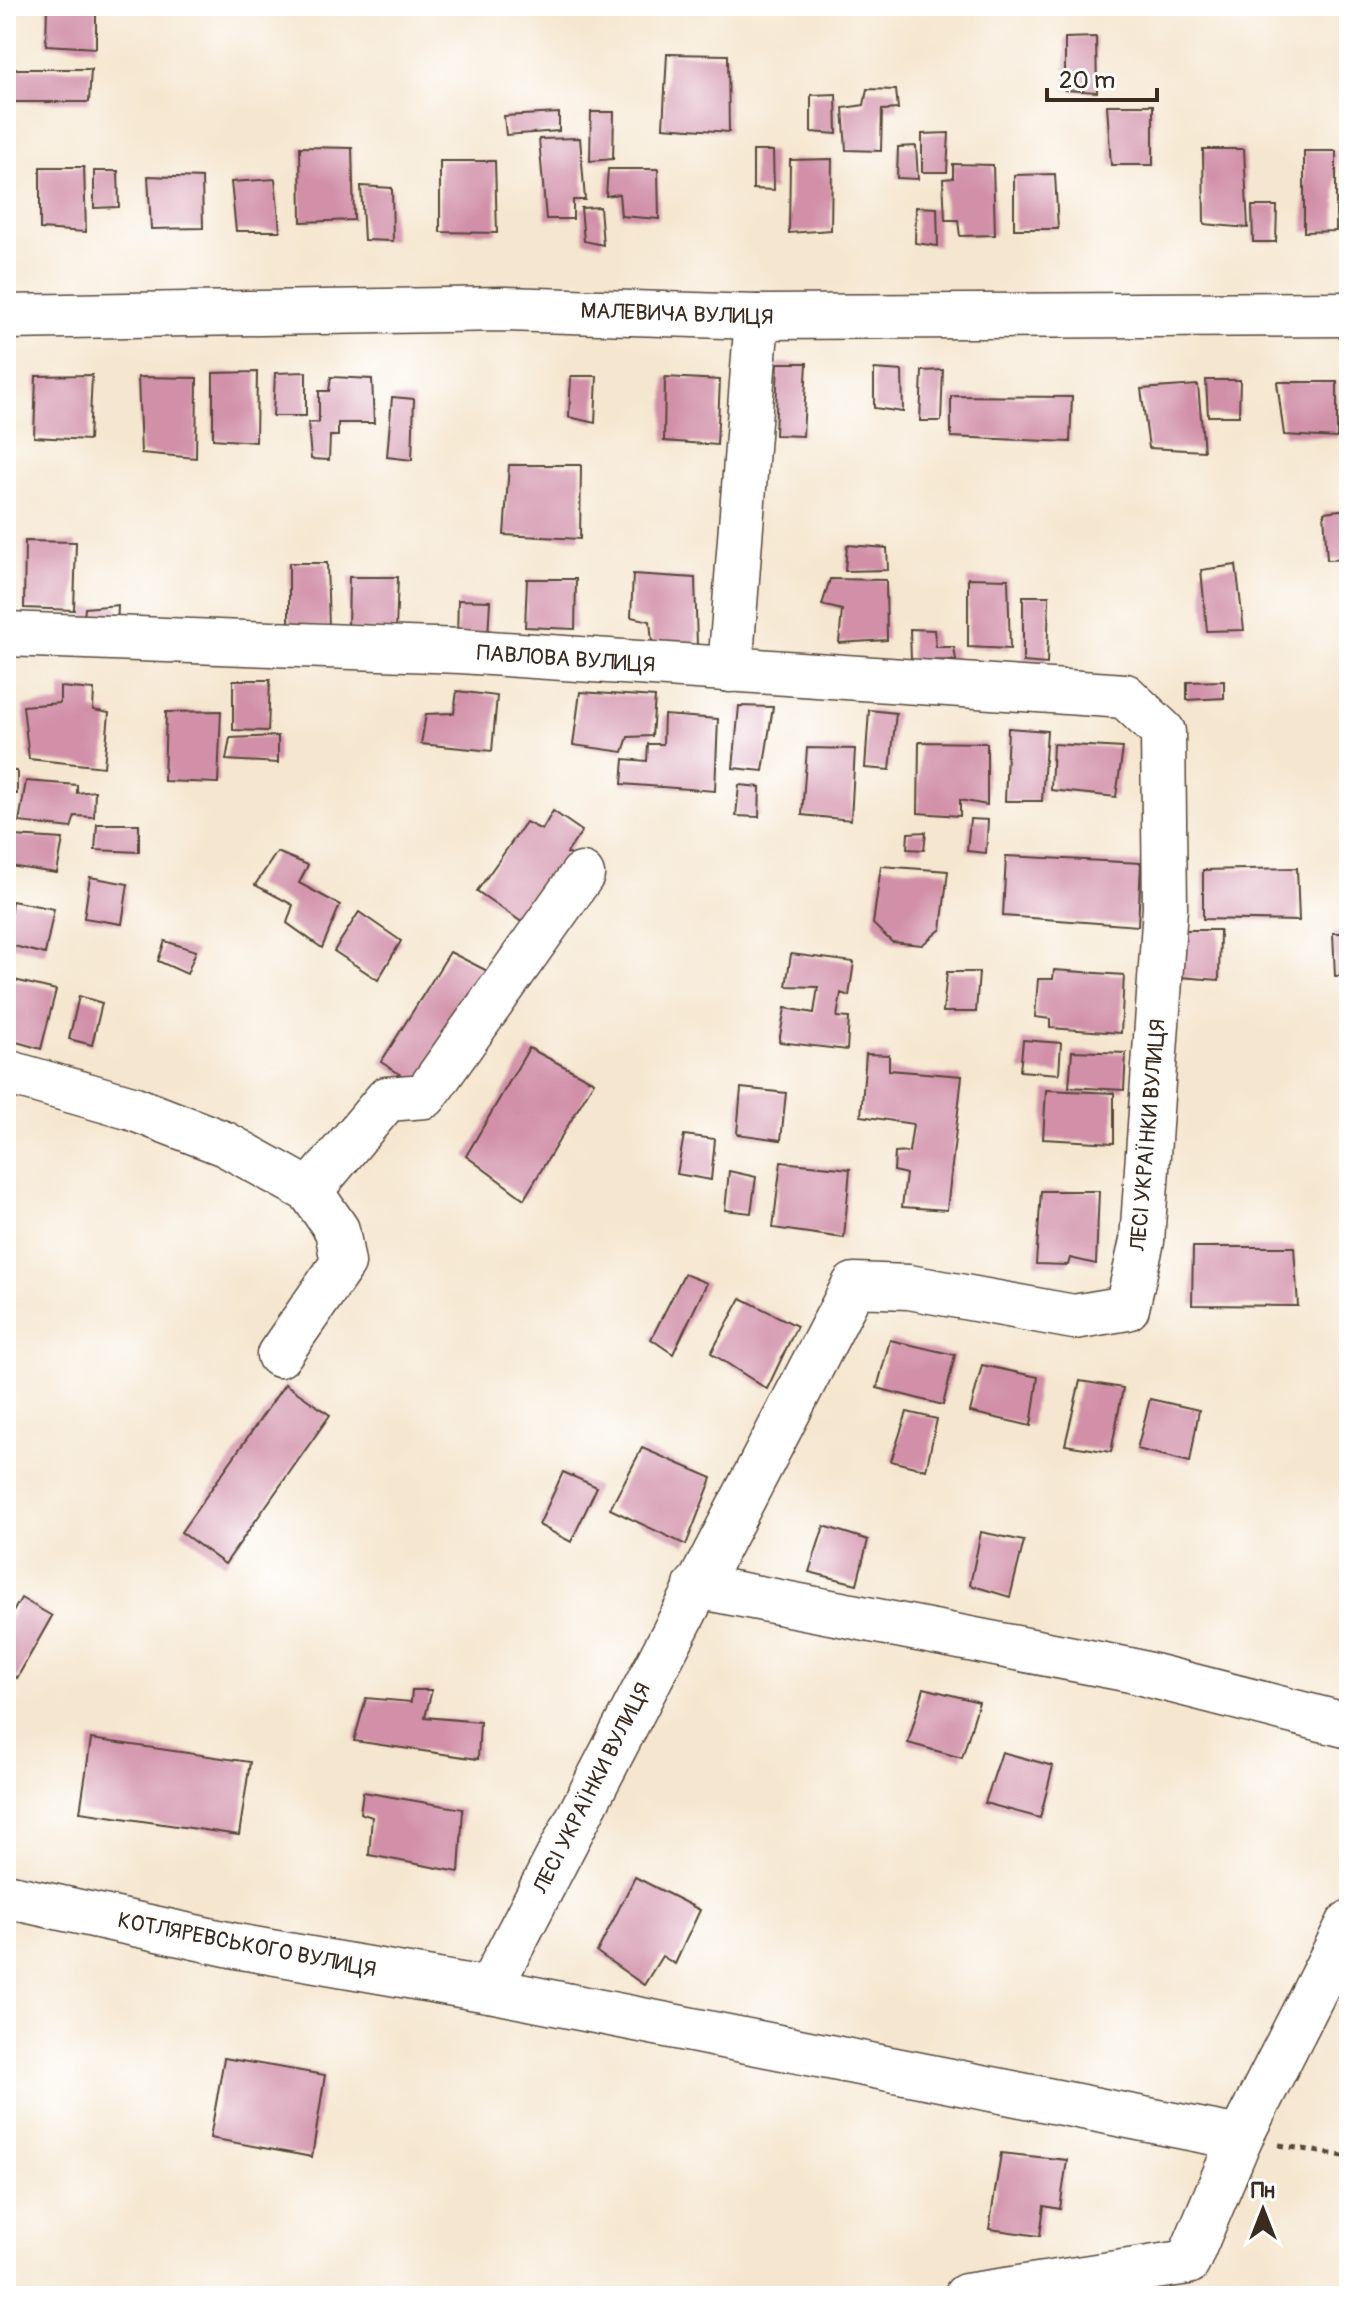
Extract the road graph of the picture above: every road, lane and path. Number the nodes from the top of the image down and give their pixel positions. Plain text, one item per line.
1 (1349, 314) edge
2 (6, 317) edge
3 (757, 317) junction
4 (6, 634) edge
5 (730, 670) junction
6 (1125, 696) joint
7 (582, 875) dead end
8 (6, 1072) edge
9 (310, 1191) junction
10 (279, 1355) dead end
11 (696, 1586) junction
12 (1349, 1726) edge
13 (6, 1896) edge
14 (1349, 1923) edge
15 (489, 1990) junction
16 (1240, 2138) junction
17 (1349, 2157) edge
18 (1193, 2279) edge
19 (966, 2296) edge

1 - 3 street, МАЛЕВИЧА ВУЛИЦЯ
2 - 3 street, МАЛЕВИЧА ВУЛИЦЯ
3 - 5 street
4 - 5 street, ПАВЛОВА ВУЛИЦЯ
5 - 6 street, ПАВЛОВА ВУЛИЦЯ
6 - 11 street, ЛЕСІ УКРАЇНКИ ВУЛИЦЯ
7 - 9 street
8 - 9 street
9 - 10 street
11 - 12 street
11 - 15 street, ЛЕСІ УКРАЇНКИ ВУЛИЦЯ
13 - 15 street, КОТЛЯРЕВСЬКОГО ВУЛИЦЯ
14 - 16 street
15 - 16 street, КОТЛЯРЕВСЬКОГО ВУЛИЦЯ
16 - 17 path
16 - 18 street
18 - 19 street

